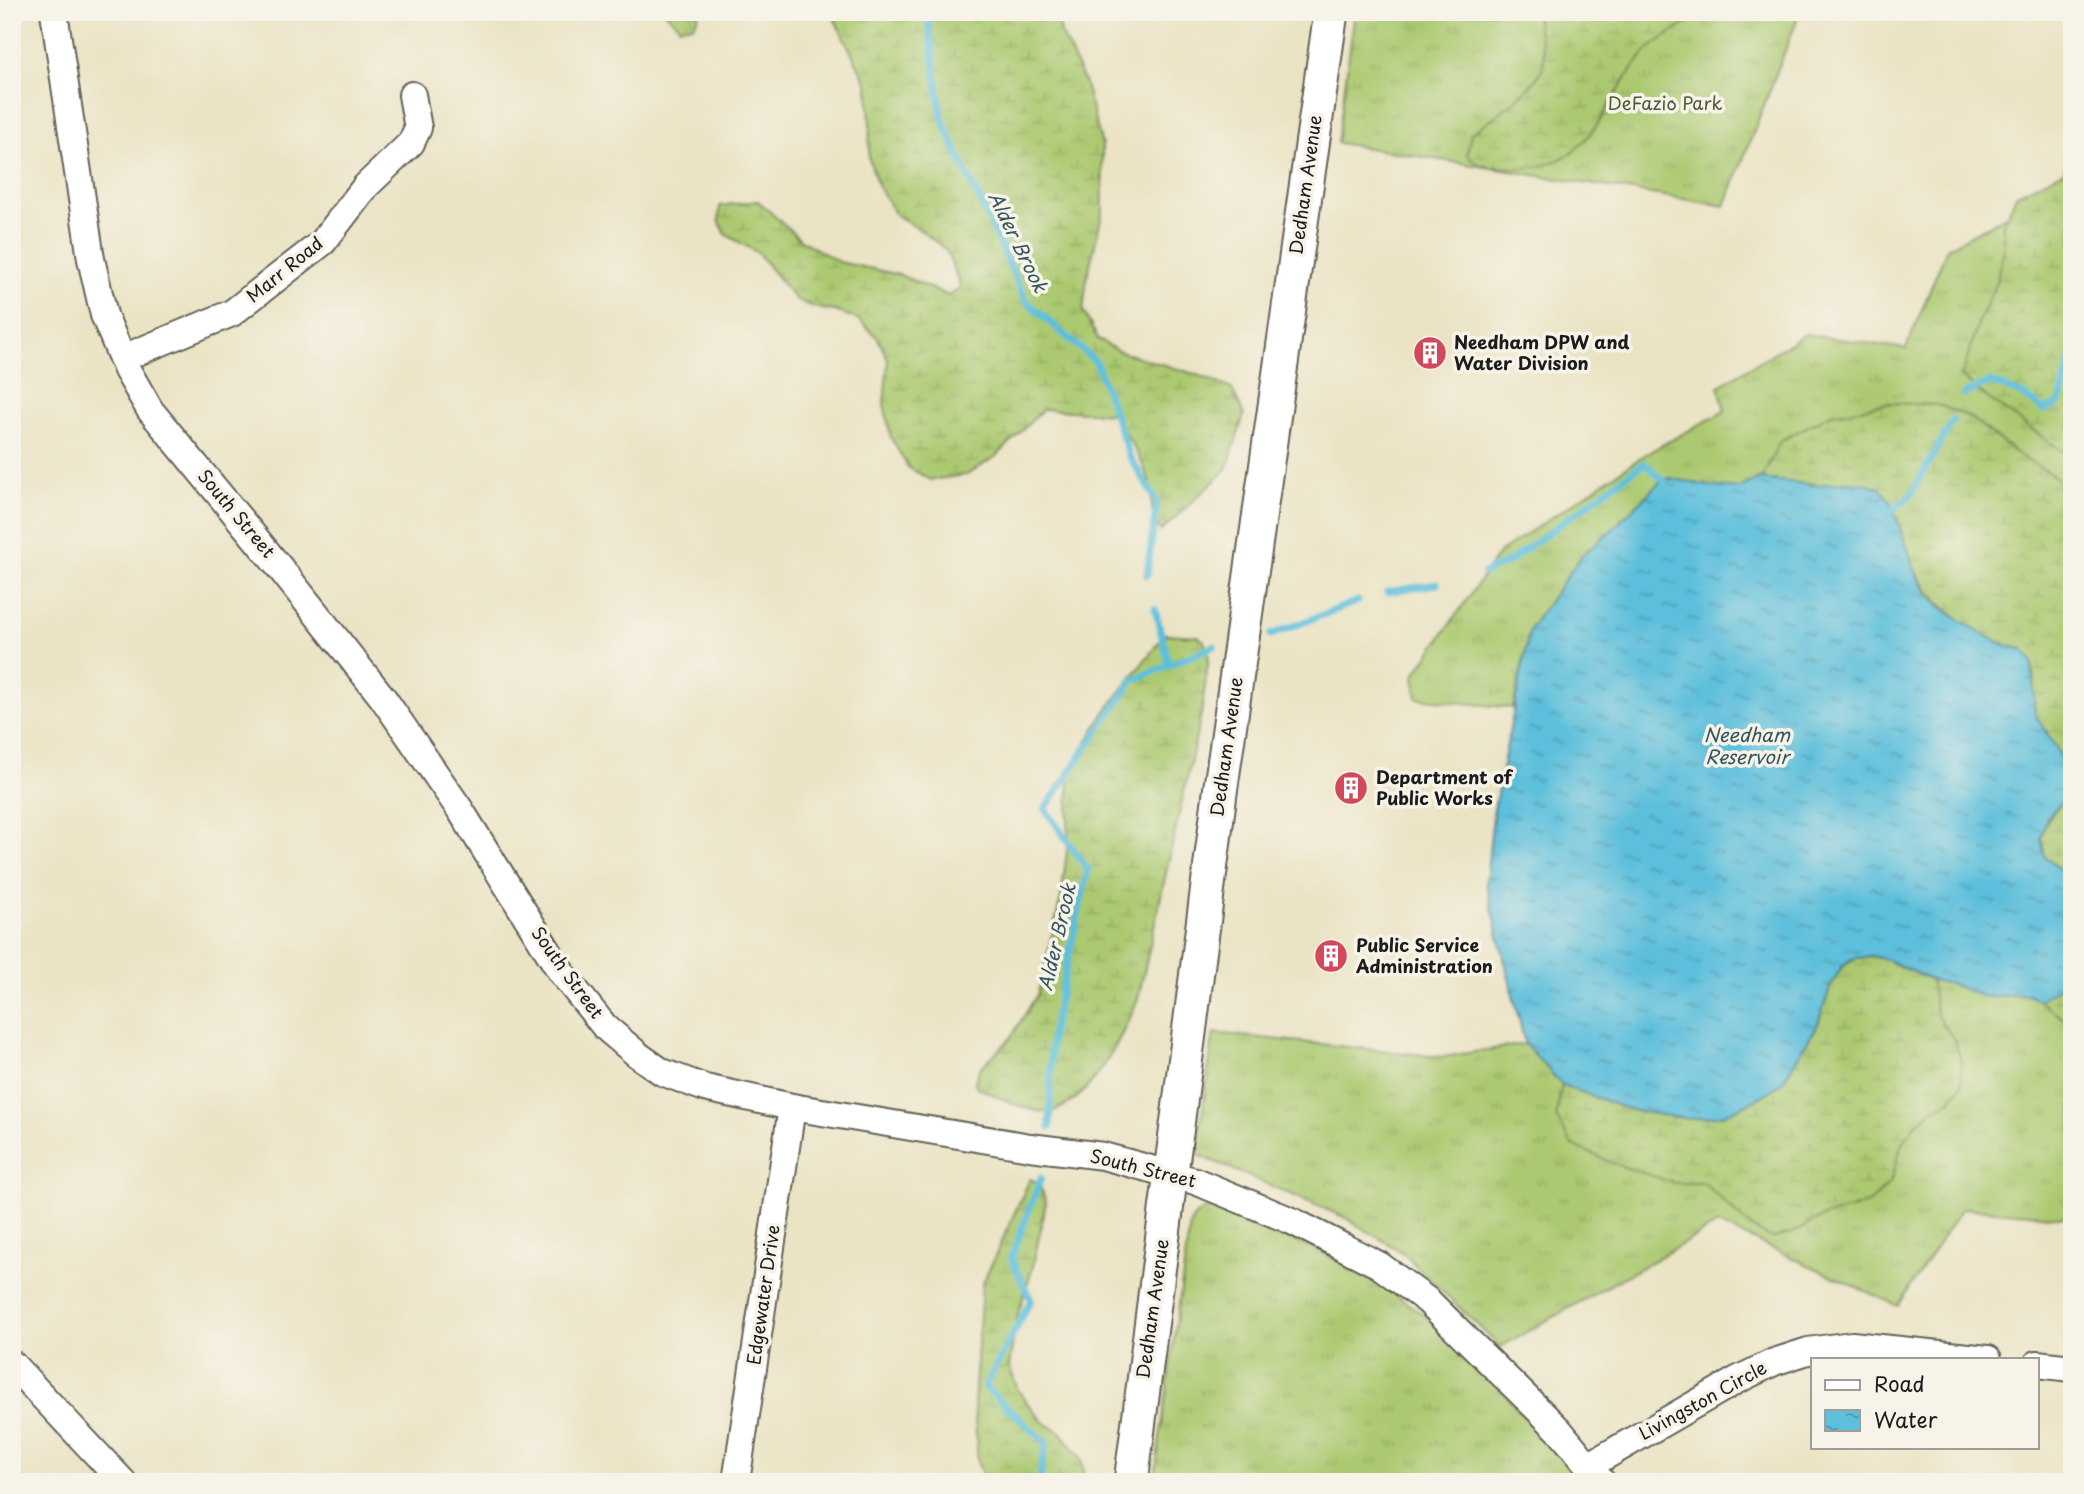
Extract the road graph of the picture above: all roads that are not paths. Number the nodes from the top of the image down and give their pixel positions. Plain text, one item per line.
1 (54, 12) edge
2 (1331, 12) edge
3 (412, 96) dead end
4 (122, 358) junction
5 (792, 1107) junction
6 (1171, 1173) junction
7 (1978, 1358) edge
8 (12, 1364) edge
9 (2038, 1364) edge
10 (2072, 1368) edge
11 (1596, 1473) edge
12 (123, 1482) edge
13 (736, 1482) edge
14 (1130, 1482) edge

1 - 4 street, South Street
2 - 6 main road, Dedham Avenue
3 - 4 street, Marr Road
4 - 5 street, South Street
5 - 6 street, South Street
5 - 13 street, Edgewater Drive
6 - 11 street, South Street
6 - 14 main road, Dedham Avenue
7 - 11 street, Livingston Circle
8 - 12 street
9 - 10 street

